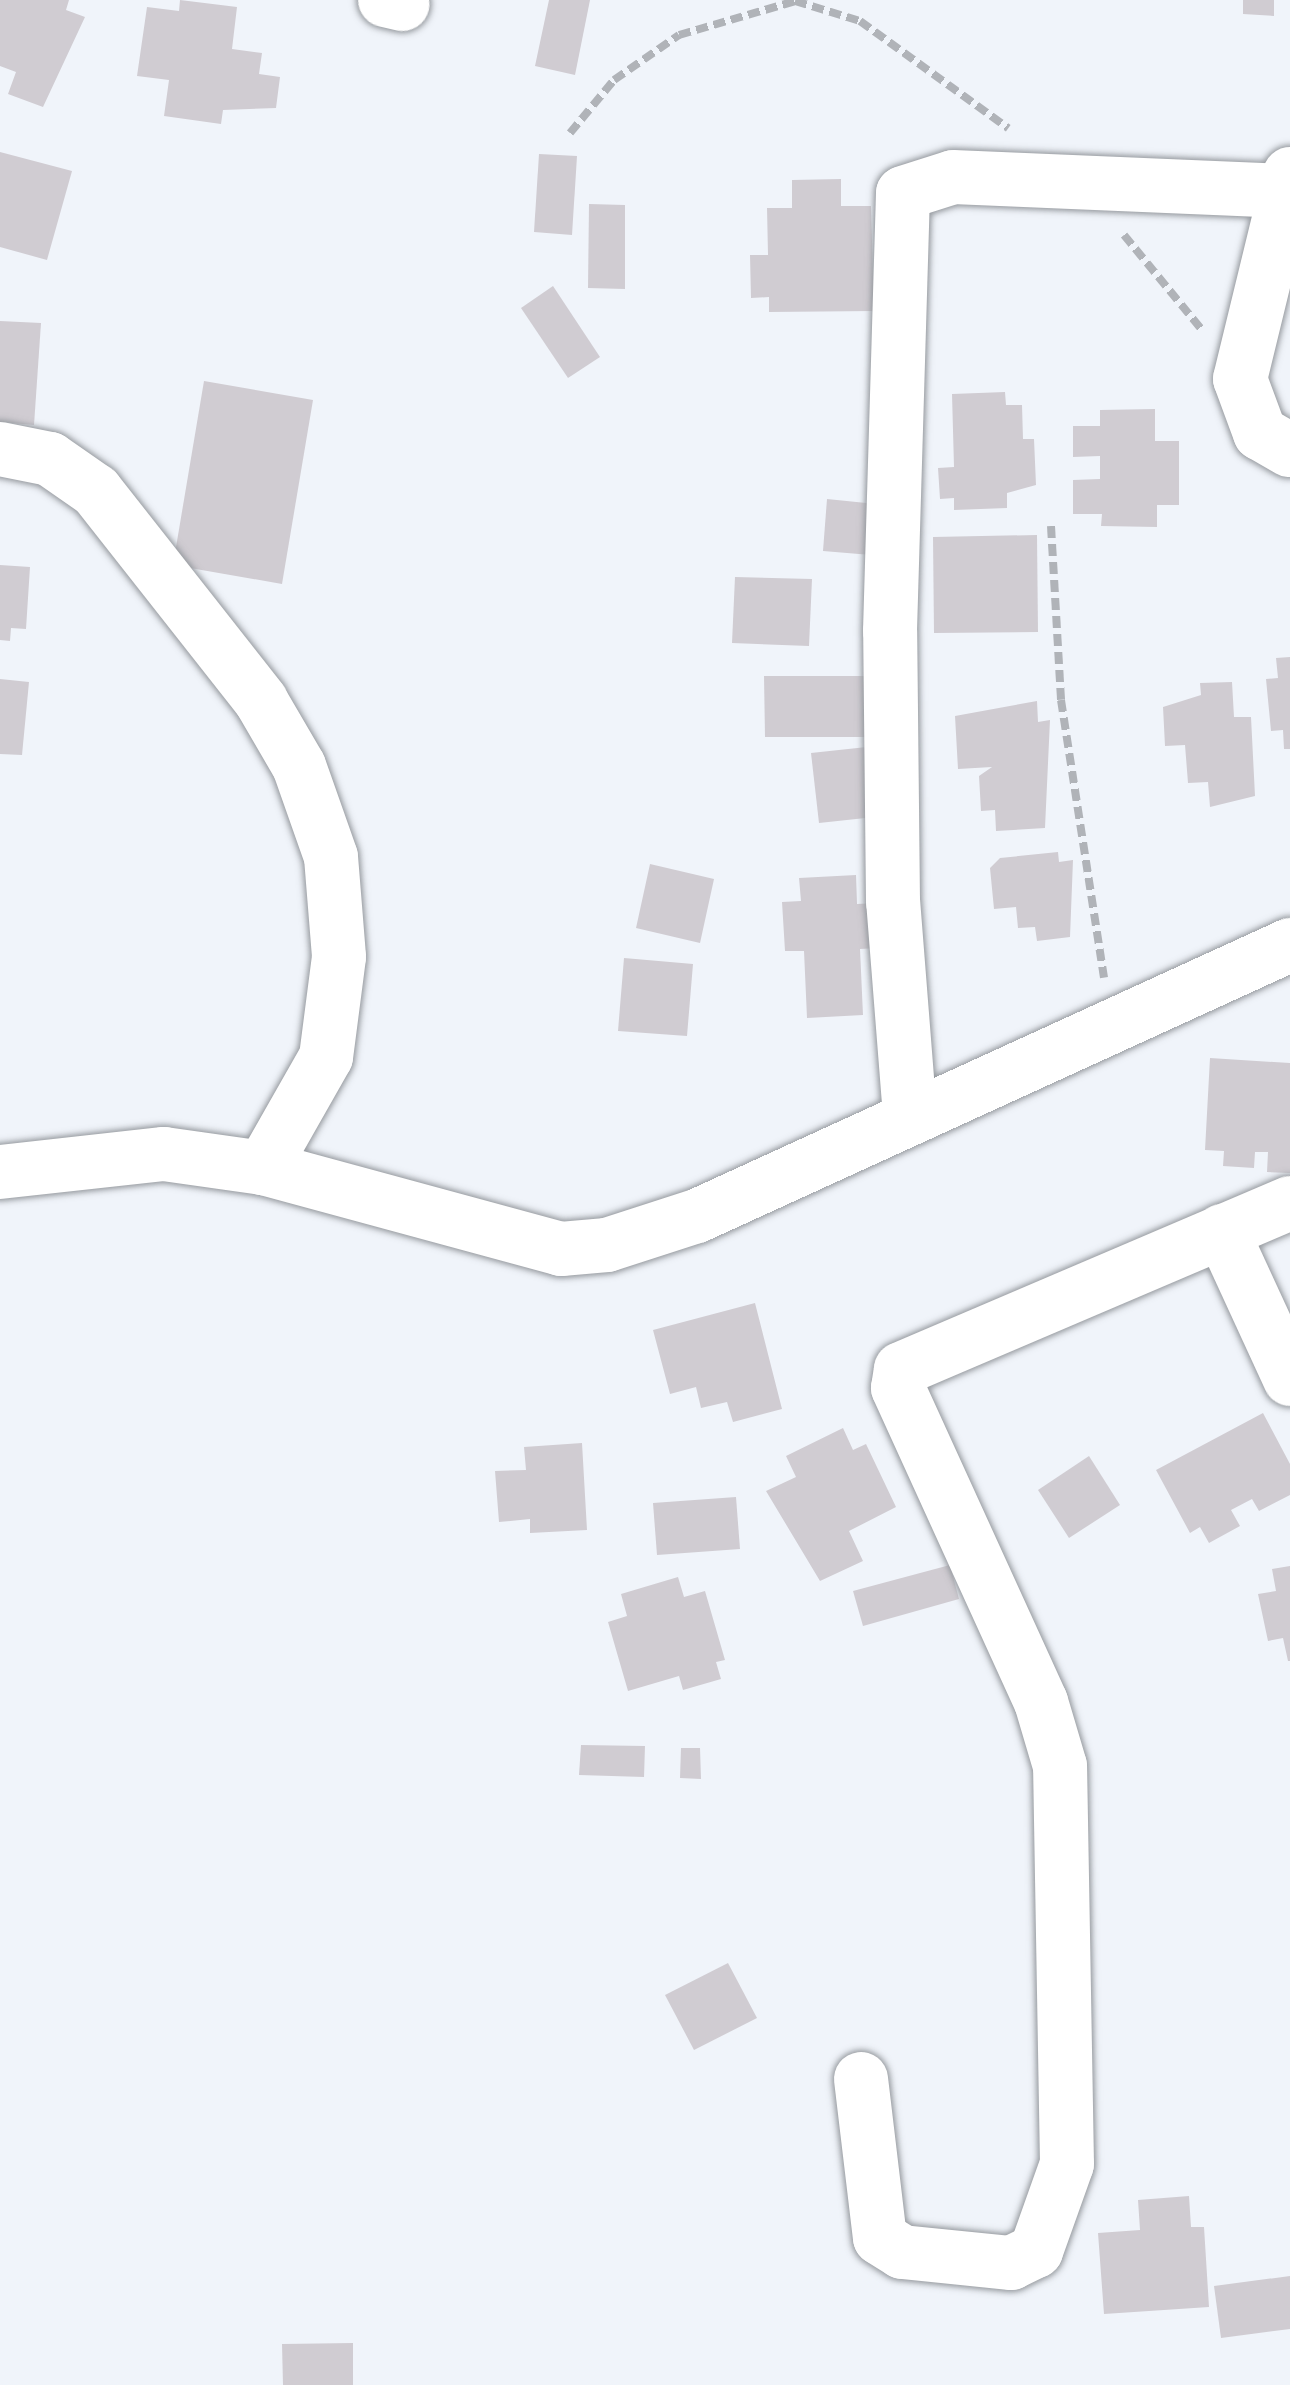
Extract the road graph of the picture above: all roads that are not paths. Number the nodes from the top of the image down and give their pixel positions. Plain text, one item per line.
1 (1288, 183) edge
2 (0, 449) edge
3 (1290, 450) edge
4 (1290, 945) edge
5 (910, 1116) junction
6 (263, 1168) junction
7 (0, 1172) edge
8 (1290, 1203) edge
9 (1222, 1232) junction
10 (1290, 1379) edge
11 (861, 2079) dead end

1 - 3 street
1 - 5 street
2 - 6 street
4 - 5 street
5 - 6 street
6 - 7 street
8 - 9 street
9 - 10 street
9 - 11 street

